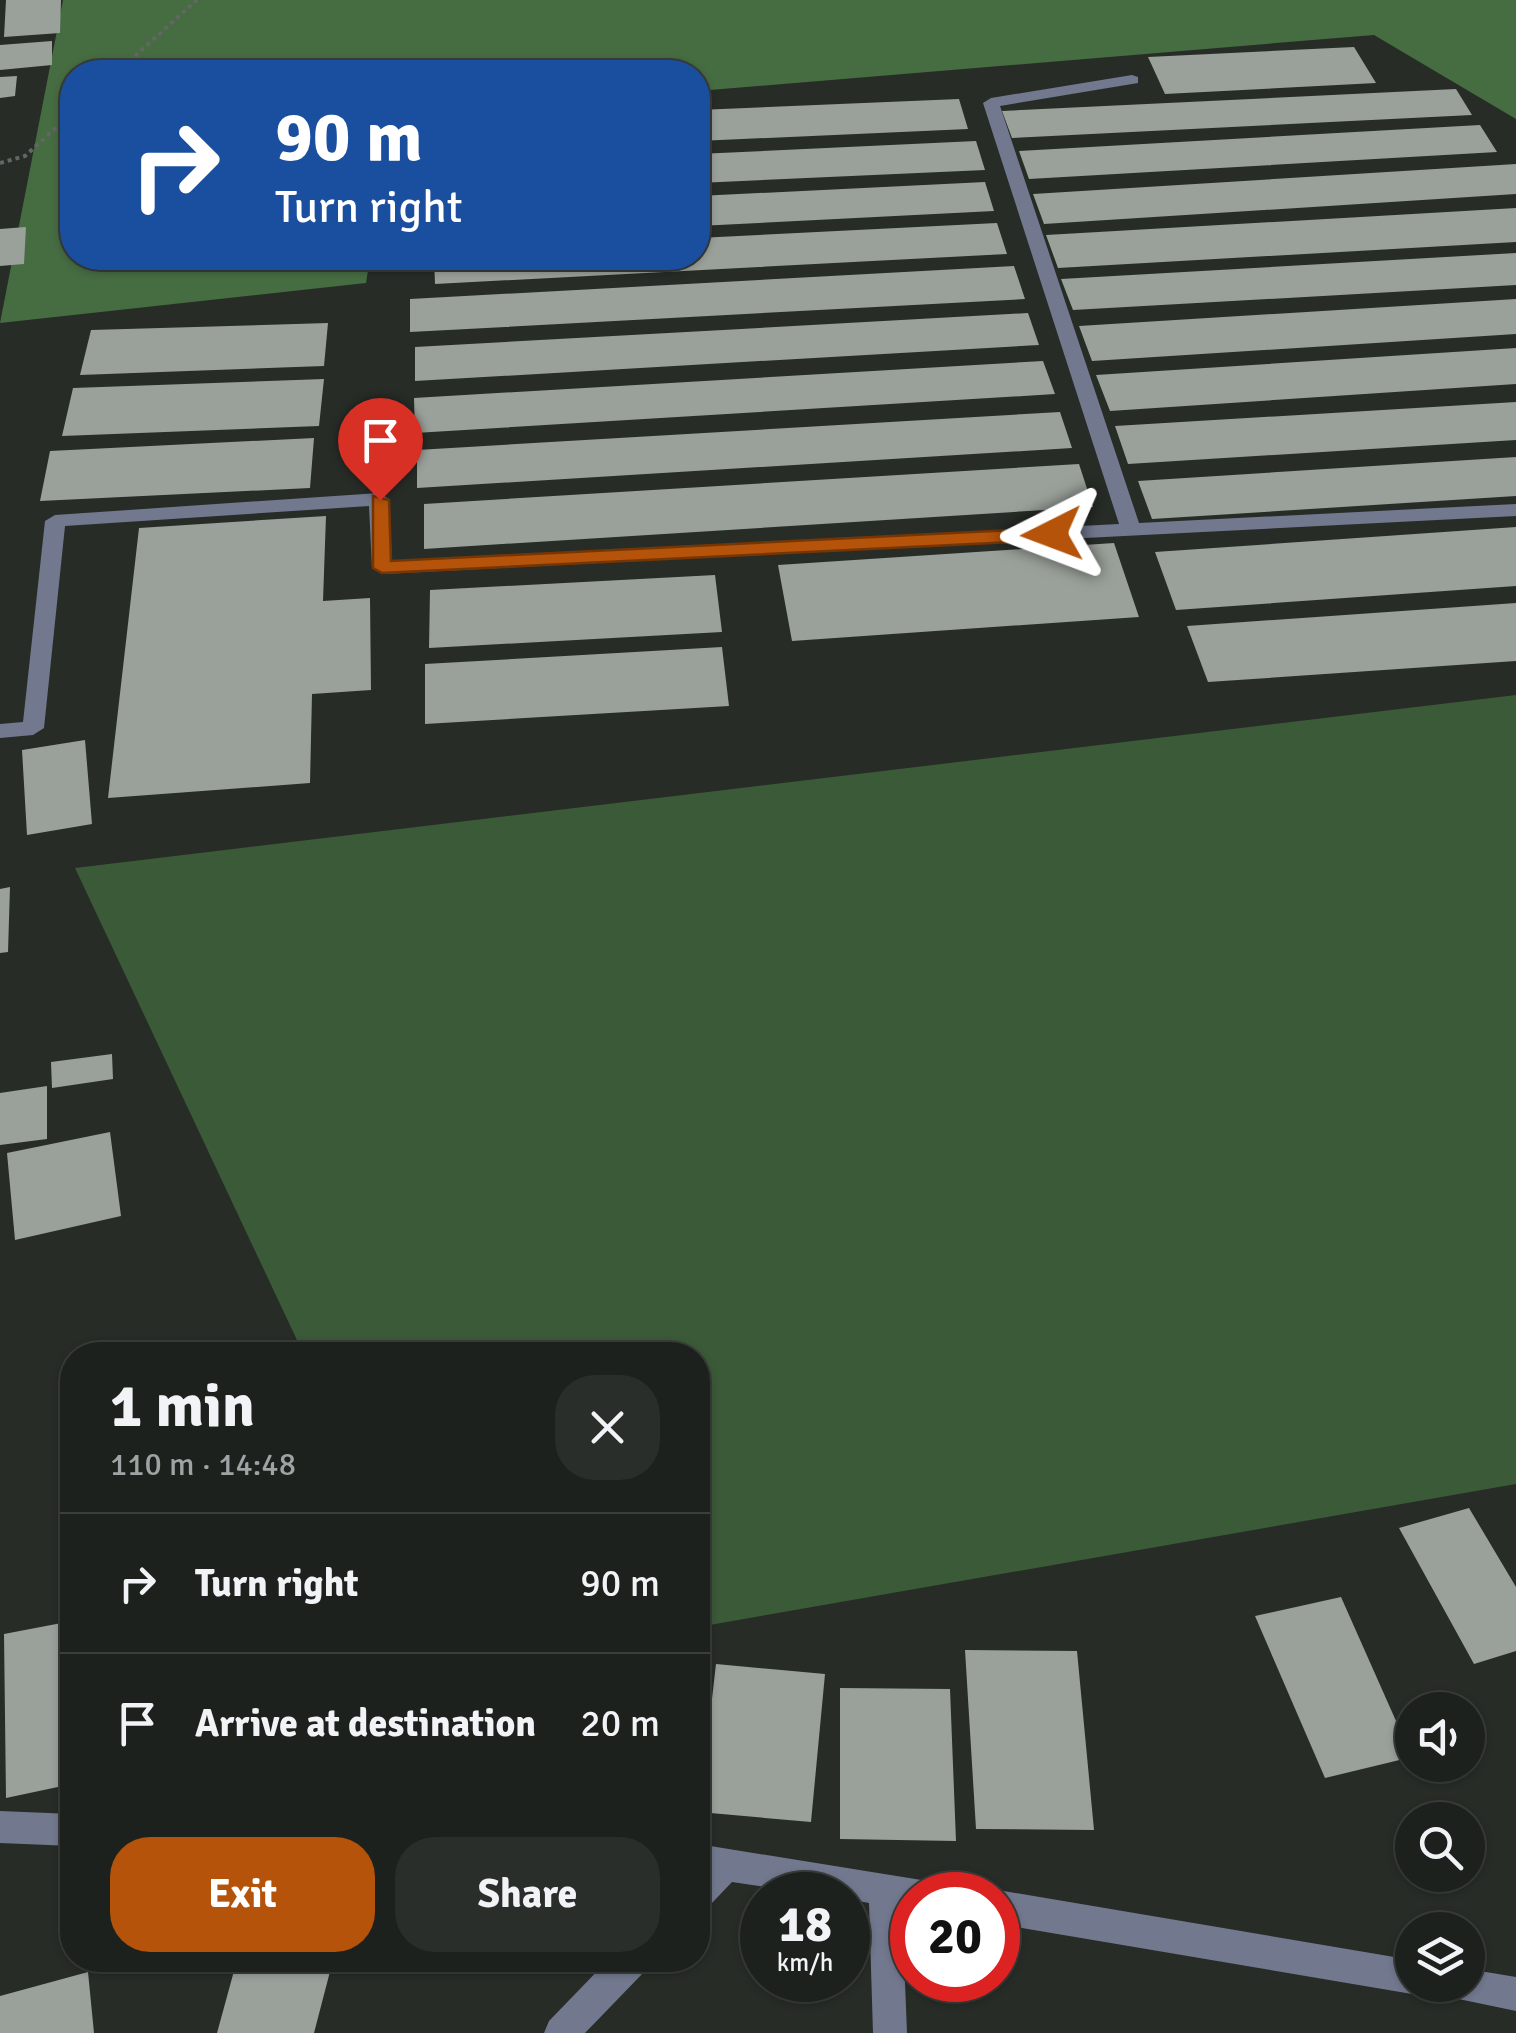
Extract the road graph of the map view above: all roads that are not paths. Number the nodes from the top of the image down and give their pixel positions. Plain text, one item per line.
1 (1132, 80) dead end
2 (1516, 510) edge
3 (1131, 530) junction
4 (0, 731) edge
5 (0, 1827) edge
6 (60, 1830) edge
7 (713, 1861) edge
8 (885, 1888) junction
9 (890, 1889) edge
10 (1020, 1911) edge
11 (620, 1972) edge
12 (1395, 1974) edge
13 (1485, 1989) edge
14 (1516, 1994) edge
15 (561, 2033) edge
16 (890, 2033) edge

1 - 3 street
2 - 3 street
3 - 4 street
5 - 6 street
7 - 8 street
8 - 9 street
8 - 16 street
10 - 12 street
11 - 15 street
13 - 14 street

